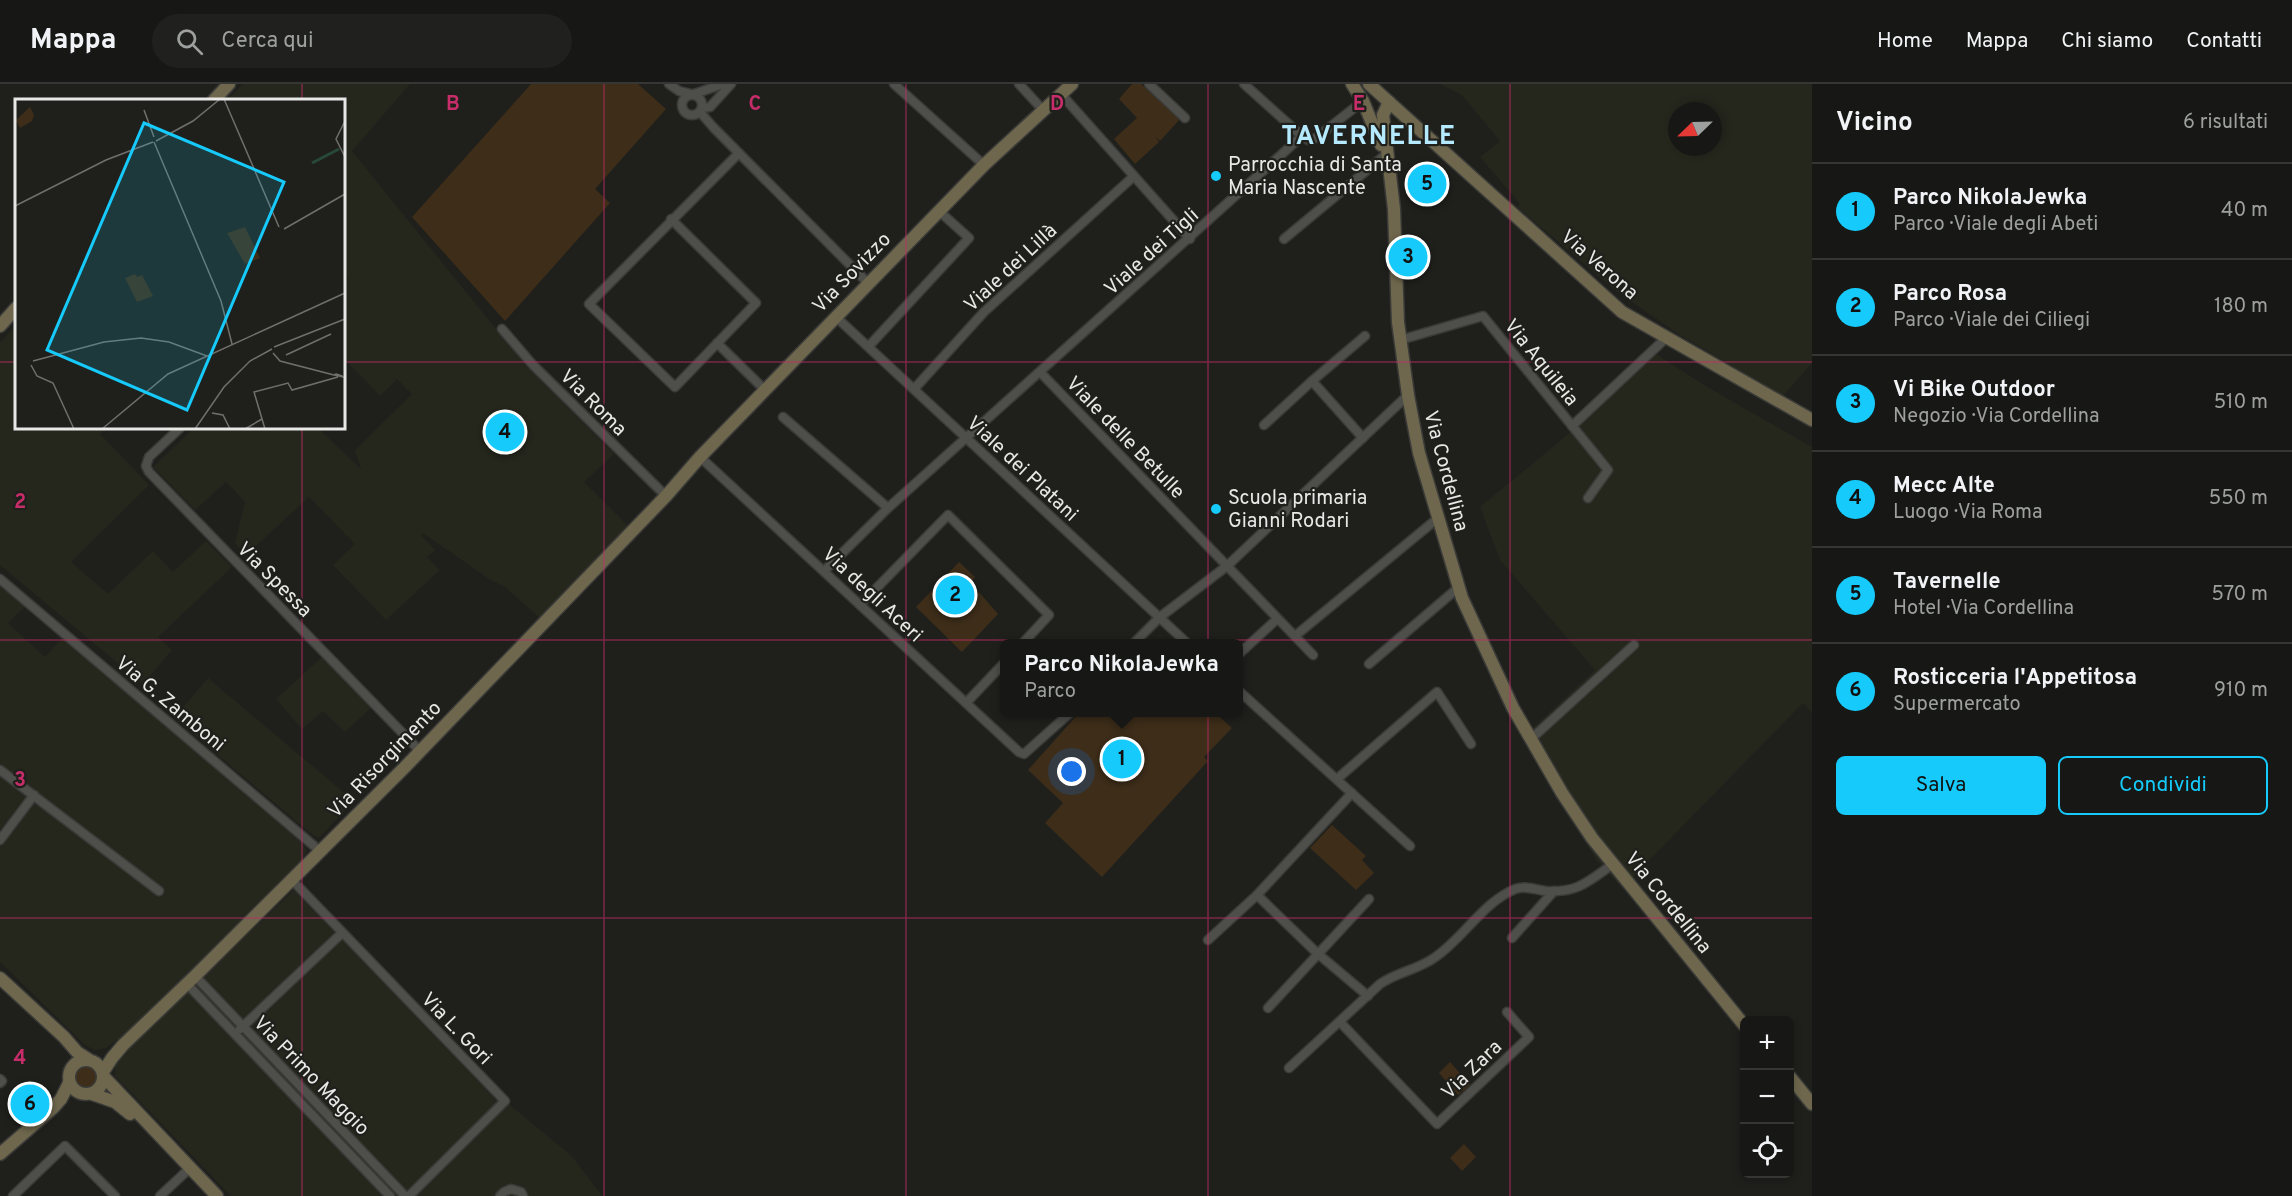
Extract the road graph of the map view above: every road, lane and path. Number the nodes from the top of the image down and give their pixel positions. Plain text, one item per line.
1 (229, 84) edge
2 (723, 84) edge
3 (731, 84) edge
4 (894, 84) edge
5 (1019, 84) edge
6 (1072, 84) edge
7 (1149, 84) edge
8 (1244, 84) edge
9 (1352, 84) edge
10 (1370, 84) edge
11 (669, 85) edge
12 (693, 94) junction
13 (1061, 94) junction
14 (215, 99) edge
15 (1363, 101) junction
16 (1389, 102) junction
17 (682, 104) junction
18 (1043, 110) junction
19 (699, 112) junction
20 (1185, 118) dead end
21 (1302, 136) junction
22 (739, 153) junction
23 (1384, 156) junction
24 (984, 165) junction
25 (1134, 176) junction
26 (1392, 196) junction
27 (939, 211) junction
28 (671, 219) junction
29 (1190, 239) junction
30 (1284, 239) dead end
31 (868, 283) junction
32 (15, 309) edge
33 (836, 317) junction
34 (0, 326) edge
35 (502, 329) dead end
36 (1365, 336) dead end
37 (1666, 338) junction
38 (1400, 340) junction
39 (717, 344) junction
40 (869, 346) junction
41 (1040, 372) junction
42 (1312, 381) junction
43 (915, 388) junction
44 (765, 390) junction
45 (1408, 396) junction
46 (783, 417) dead end
47 (1812, 420) edge
48 (1264, 425) dead end
49 (1572, 426) junction
50 (179, 429) edge
51 (966, 438) junction
52 (1364, 438) junction
53 (700, 457) junction
54 (666, 496) junction
55 (1588, 498) dead end
56 (888, 508) junction
57 (1438, 518) junction
58 (1227, 566) junction
59 (824, 571) junction
60 (0, 579) edge
61 (1459, 587) junction
62 (860, 605) junction
63 (1160, 617) junction
64 (1277, 619) junction
65 (1295, 636) junction
66 (1027, 639) edge
67 (1138, 639) edge
68 (1183, 639) edge
69 (1634, 645) dead end
70 (1243, 650) edge
71 (1312, 655) dead end
72 (1369, 664) dead end
73 (1000, 667) edge
74 (1243, 695) edge
75 (966, 703) junction
76 (1065, 717) edge
77 (1531, 739) junction
78 (1471, 744) dead end
79 (420, 750) junction
80 (0, 770) edge
81 (1337, 779) junction
82 (1352, 794) junction
83 (34, 795) junction
84 (0, 840) edge
85 (1410, 846) dead end
86 (320, 851) junction
87 (1612, 864) junction
88 (292, 880) junction
89 (159, 891) dead end
90 (1554, 891) junction
91 (1257, 895) junction
92 (1369, 899) dead end
93 (342, 933) junction
94 (1512, 938) dead end
95 (1208, 940) dead end
96 (1319, 954) junction
97 (0, 978) edge
98 (191, 980) junction
99 (1368, 996) junction
100 (1268, 1008) dead end
101 (1507, 1012) dead end
102 (39, 1016) junction
103 (1740, 1020) edge
104 (1340, 1022) junction
105 (244, 1026) junction
106 (235, 1034) junction
107 (123, 1045) junction
108 (91, 1060) junction
109 (71, 1067) junction
110 (1289, 1068) dead end
111 (103, 1075) junction
112 (1794, 1082) edge
113 (69, 1083) junction
114 (87, 1094) junction
115 (1812, 1104) edge
116 (53, 1108) junction
117 (152, 1128) junction
118 (341, 1129) junction
119 (333, 1136) junction
120 (0, 1154) edge
121 (190, 1168) junction
122 (13, 1196) edge
123 (115, 1196) edge
124 (160, 1196) edge
125 (217, 1196) edge
126 (390, 1196) edge
127 (407, 1196) edge
128 (500, 1196) edge
129 (523, 1196) edge

1 - 14 street
2 - 12 street
3 - 19 street
4 - 24 street
5 - 18 street
6 - 13 street, Via Sovizzo
7 - 20 street
8 - 21 street
9 - 15 street, Via Cordellina
10 - 16 street, Via Verona
11 - 12 street
11 - 17 street
12 - 17 street
12 - 19 street
13 - 18 street, Via Sovizzo
13 - 25 street
15 - 21 street, Viale dei Tigli
15 - 23 street, Via Cordellina
16 - 26 street, Via Cordellina
16 - 37 street, Via Verona
17 - 19 street
18 - 24 street, Via Sovizzo
19 - 22 street
21 - 29 street, Viale dei Tigli
22 - 28 street
22 - 31 street
23 - 26 street, Via Cordellina
23 - 30 street
24 - 27 street, Via Sovizzo
25 - 29 street
25 - 43 street, Viale dei Lillà
26 - 38 street, Via Cordellina
27 - 31 street, Via Sovizzo
27 - 40 street
28 - 39 street
28 - 39 street
29 - 41 street, Viale dei Tigli
31 - 33 street, Via Sovizzo
32 - 34 street
33 - 40 street, Viale dei Platani
33 - 44 street, Via Sovizzo
35 - 54 street, Via Roma
36 - 42 street
37 - 47 street, Via Verona
37 - 49 street
38 - 45 street, Via Cordellina
38 - 49 street, Via Aquileia
39 - 44 street
40 - 43 street, Viale dei Platani
41 - 51 street, Viale dei Tigli
41 - 58 street, Viale delle Betulle
42 - 48 street
42 - 52 street
43 - 51 street, Viale dei Platani
44 - 53 street, Via Sovizzo
45 - 52 street
45 - 57 street, Via Cordellina
46 - 56 street
49 - 55 street, Via Aquileia
50 - 79 street, Via Spessa
51 - 56 street, Viale dei Tigli
51 - 63 street, Viale dei Platani
52 - 58 street
53 - 54 street, Via Sovizzo
53 - 59 street, Via degli Aceri
54 - 79 street, Via Risorgimento
56 - 59 street, Viale dei Tigli
57 - 61 street, Via Cordellina
57 - 65 street
58 - 63 street
58 - 64 street, Viale delle Betulle
59 - 62 street, Via degli Aceri
60 - 86 street, Via G. Zamboni
61 - 72 street
61 - 77 street, Via Cordellina
62 - 66 street
62 - 75 street, Via degli Aceri
63 - 67 street
63 - 68 street, Viale dei Platani
64 - 65 street, Viale delle Betulle
64 - 70 street
65 - 71 street, Viale delle Betulle
69 - 77 street
73 - 75 street
74 - 81 street
75 - 76 street, Via degli Aceri
77 - 87 street, Via Cordellina
78 - 81 street
79 - 86 street, Via Risorgimento
80 - 83 street
81 - 82 street
82 - 85 street
82 - 91 street
83 - 84 street
83 - 89 street
86 - 88 street, Via Risorgimento
87 - 90 street
87 - 103 street, Via Cordellina
88 - 93 street, Via L. Gori
88 - 98 street, Via Risorgimento
90 - 94 street
90 - 99 street
91 - 95 street
91 - 96 street
92 - 96 street
93 - 105 street
93 - 127 street, Via L. Gori
96 - 99 street
96 - 100 street
97 - 102 street
98 - 105 street, Via Primo Maggio
98 - 106 street, Via Primo Maggio
98 - 107 street, Via Risorgimento
99 - 104 street
101 - 104 street, Via Zara
102 - 108 street
102 - 109 street
104 - 110 street
105 - 106 street
105 - 118 street, Via Primo Maggio
106 - 119 street, Via Primo Maggio
107 - 108 street
107 - 111 street
108 - 109 street
108 - 111 street
109 - 113 street
111 - 114 street
111 - 117 street
112 - 115 street
113 - 114 street
113 - 116 street
114 - 116 street
114 - 117 street
116 - 120 street
117 - 121 street
118 - 119 street
118 - 127 street, Via Primo Maggio
119 - 126 street, Via Primo Maggio
121 - 124 street
121 - 125 street
122 - 123 street
128 - 129 street

